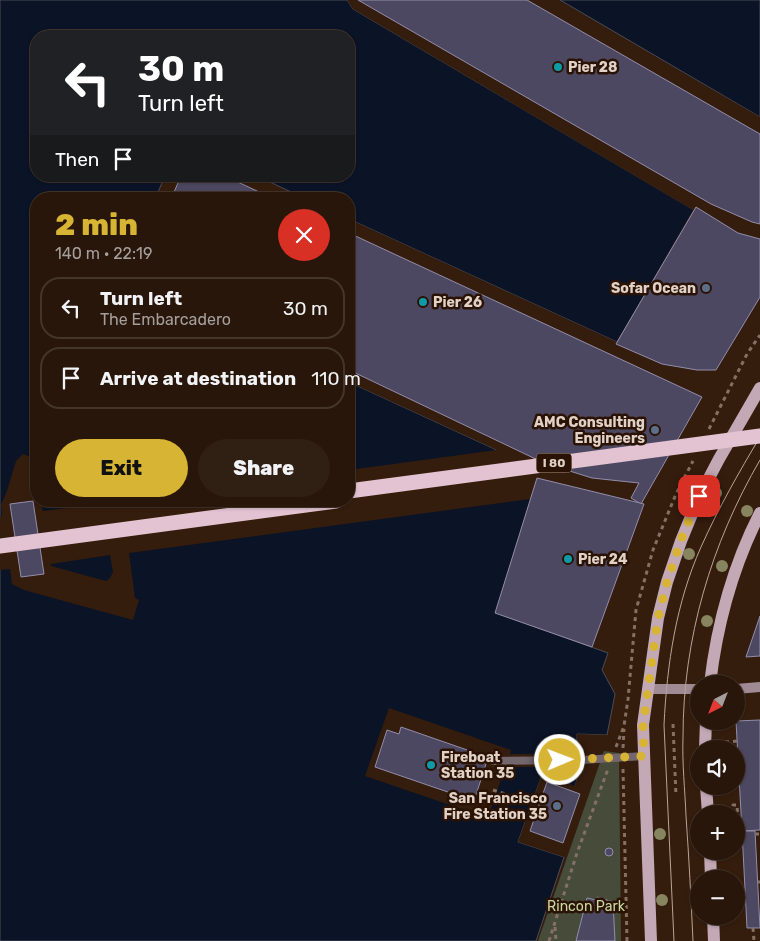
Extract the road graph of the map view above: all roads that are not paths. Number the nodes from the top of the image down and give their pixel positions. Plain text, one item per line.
1 (760, 388) edge
2 (760, 436) edge
3 (760, 444) edge
4 (355, 490) edge
5 (355, 499) edge
6 (228, 507) edge
7 (291, 507) edge
8 (760, 513) edge
9 (0, 538) edge
10 (0, 546) edge
11 (711, 675) edge
12 (760, 687) edge
13 (745, 688) edge
14 (648, 689) junction
15 (690, 690) edge
16 (644, 756) junction
17 (493, 761) dead end
18 (713, 925) edge
19 (651, 941) edge
20 (714, 941) edge

1 - 14 main road
2 - 4 highway, I 80, bridge
3 - 5 highway, I 80
6 - 9 highway
7 - 10 highway
8 - 11 main road
12 - 13 main road
14 - 15 main road
14 - 16 main road
16 - 17 lane
16 - 19 main road
18 - 20 main road

